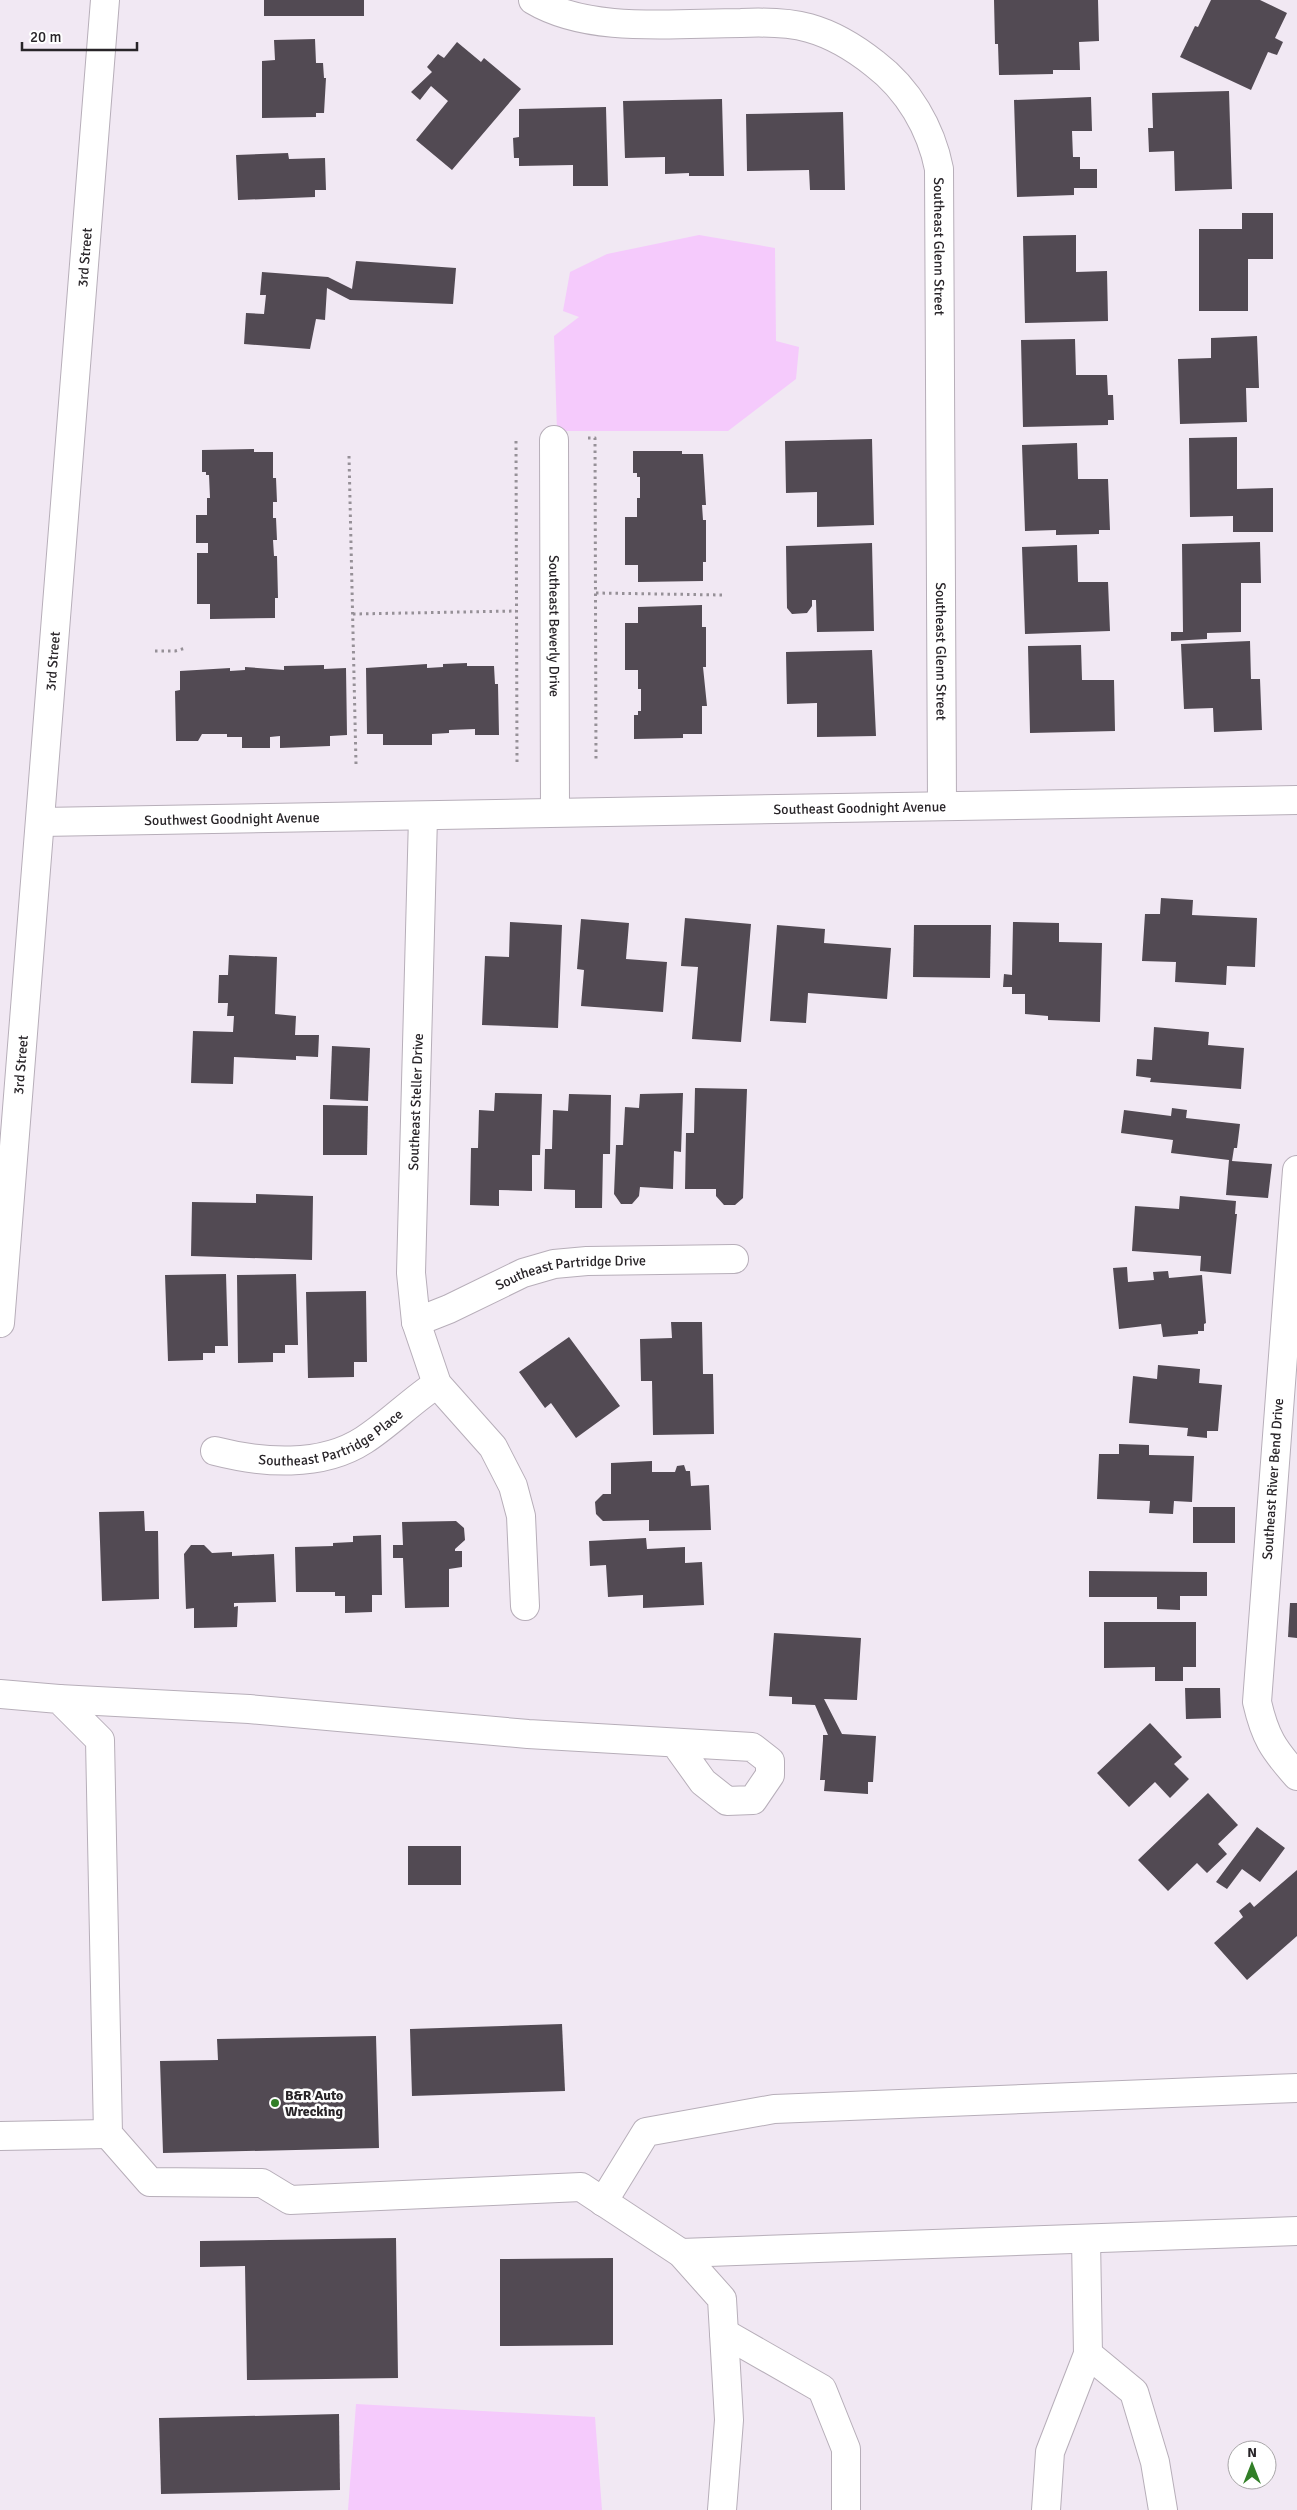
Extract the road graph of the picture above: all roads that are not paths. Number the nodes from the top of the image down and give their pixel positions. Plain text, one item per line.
1 (105, 0) edge
2 (533, 0) edge
3 (554, 440) dead end
4 (1297, 800) edge
5 (942, 805) junction
6 (555, 812) junction
7 (423, 817) junction
8 (41, 822) junction
9 (1297, 1170) edge
10 (734, 1259) dead end
11 (416, 1322) junction
12 (0, 1323) edge
13 (437, 1384) junction
14 (215, 1451) dead end
15 (525, 1606) dead end
16 (0, 1694) edge
17 (59, 1698) junction
18 (675, 1743) dead end
19 (1297, 1776) edge
20 (1297, 2088) edge
21 (108, 2134) junction
22 (0, 2136) edge
23 (602, 2202) junction
24 (1297, 2231) edge
25 (1086, 2239) junction
26 (681, 2253) junction
27 (724, 2333) junction
28 (1088, 2354) junction
29 (722, 2510) edge
30 (846, 2510) edge
31 (1046, 2510) edge
32 (1163, 2510) edge

1 - 8 main road, 3rd Street
2 - 5 main road, Southeast Glenn Street
3 - 6 main road, Southeast Beverly Drive
4 - 5 main road, Southeast Goodnight Avenue
5 - 6 main road, Southeast Goodnight Avenue
6 - 7 main road, Southeast Goodnight Avenue
7 - 8 main road, Southwest Goodnight Avenue
7 - 11 main road, Southeast Steller Drive
8 - 12 main road, 3rd Street
9 - 19 main road, Southeast River Bend Drive
10 - 11 main road, Southeast Partridge Drive
11 - 13 main road, Southeast Steller Drive
13 - 14 main road, Southeast Partridge Place
13 - 15 main road
16 - 17 main road
17 - 18 main road
17 - 21 main road
20 - 23 main road
21 - 22 main road
21 - 23 main road
23 - 26 main road
24 - 25 main road
25 - 26 main road
25 - 28 main road
26 - 27 main road
27 - 29 main road
27 - 30 main road
28 - 31 main road
28 - 32 main road

